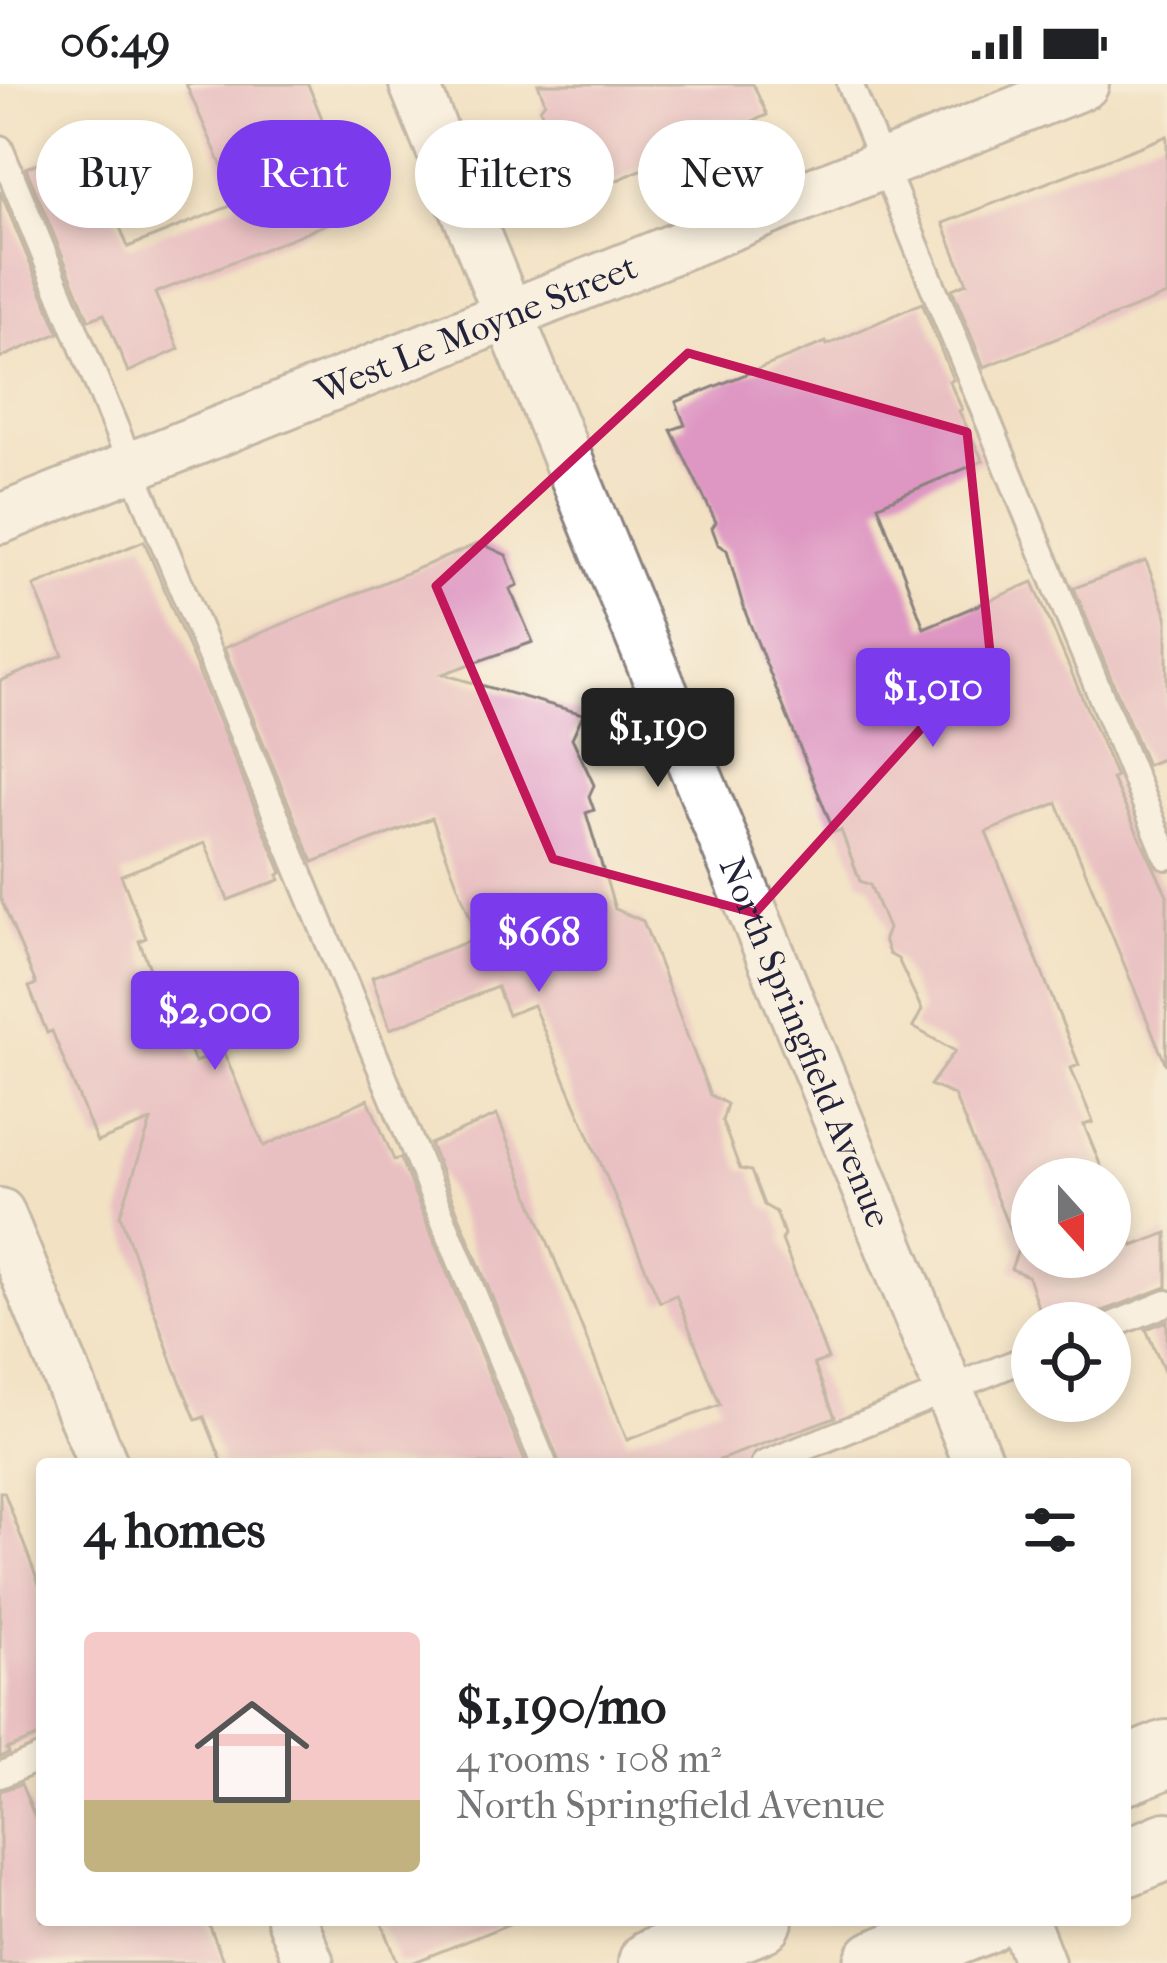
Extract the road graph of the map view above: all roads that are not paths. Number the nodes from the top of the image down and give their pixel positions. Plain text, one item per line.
1 (414, 84) edge
2 (850, 84) edge
3 (1084, 84) edge
4 (0, 148) edge
5 (884, 164) junction
6 (508, 315) junction
7 (130, 466) junction
8 (0, 519) edge
9 (1167, 857) edge
10 (0, 1213) edge
11 (1167, 1303) edge
12 (1131, 1318) edge
13 (1011, 1364) edge
14 (949, 1388) junction
15 (102, 1458) edge
16 (542, 1458) edge
17 (779, 1458) edge
18 (977, 1458) edge
19 (1167, 1754) edge
20 (36, 1759) edge
21 (1131, 1769) edge
22 (0, 1774) edge
23 (294, 1926) edge
24 (744, 1926) edge
25 (969, 1926) edge
26 (1025, 1926) edge
27 (309, 1963) edge
28 (652, 1963) edge
29 (878, 1963) edge
30 (1040, 1963) edge

1 - 6 street, North Springfield Avenue
2 - 5 lane
3 - 5 street, West Le Moyne Street
4 - 7 lane
5 - 6 street, West Le Moyne Street
5 - 9 lane
6 - 7 street, West Le Moyne Street
6 - 14 street, North Springfield Avenue
7 - 8 street, West Le Moyne Street
7 - 16 lane
10 - 15 street
11 - 12 lane
13 - 14 lane
14 - 17 lane
14 - 18 street, North Springfield Avenue
19 - 21 main road
20 - 22 lane
23 - 27 street
24 - 28 main road
25 - 29 main road
26 - 30 street

